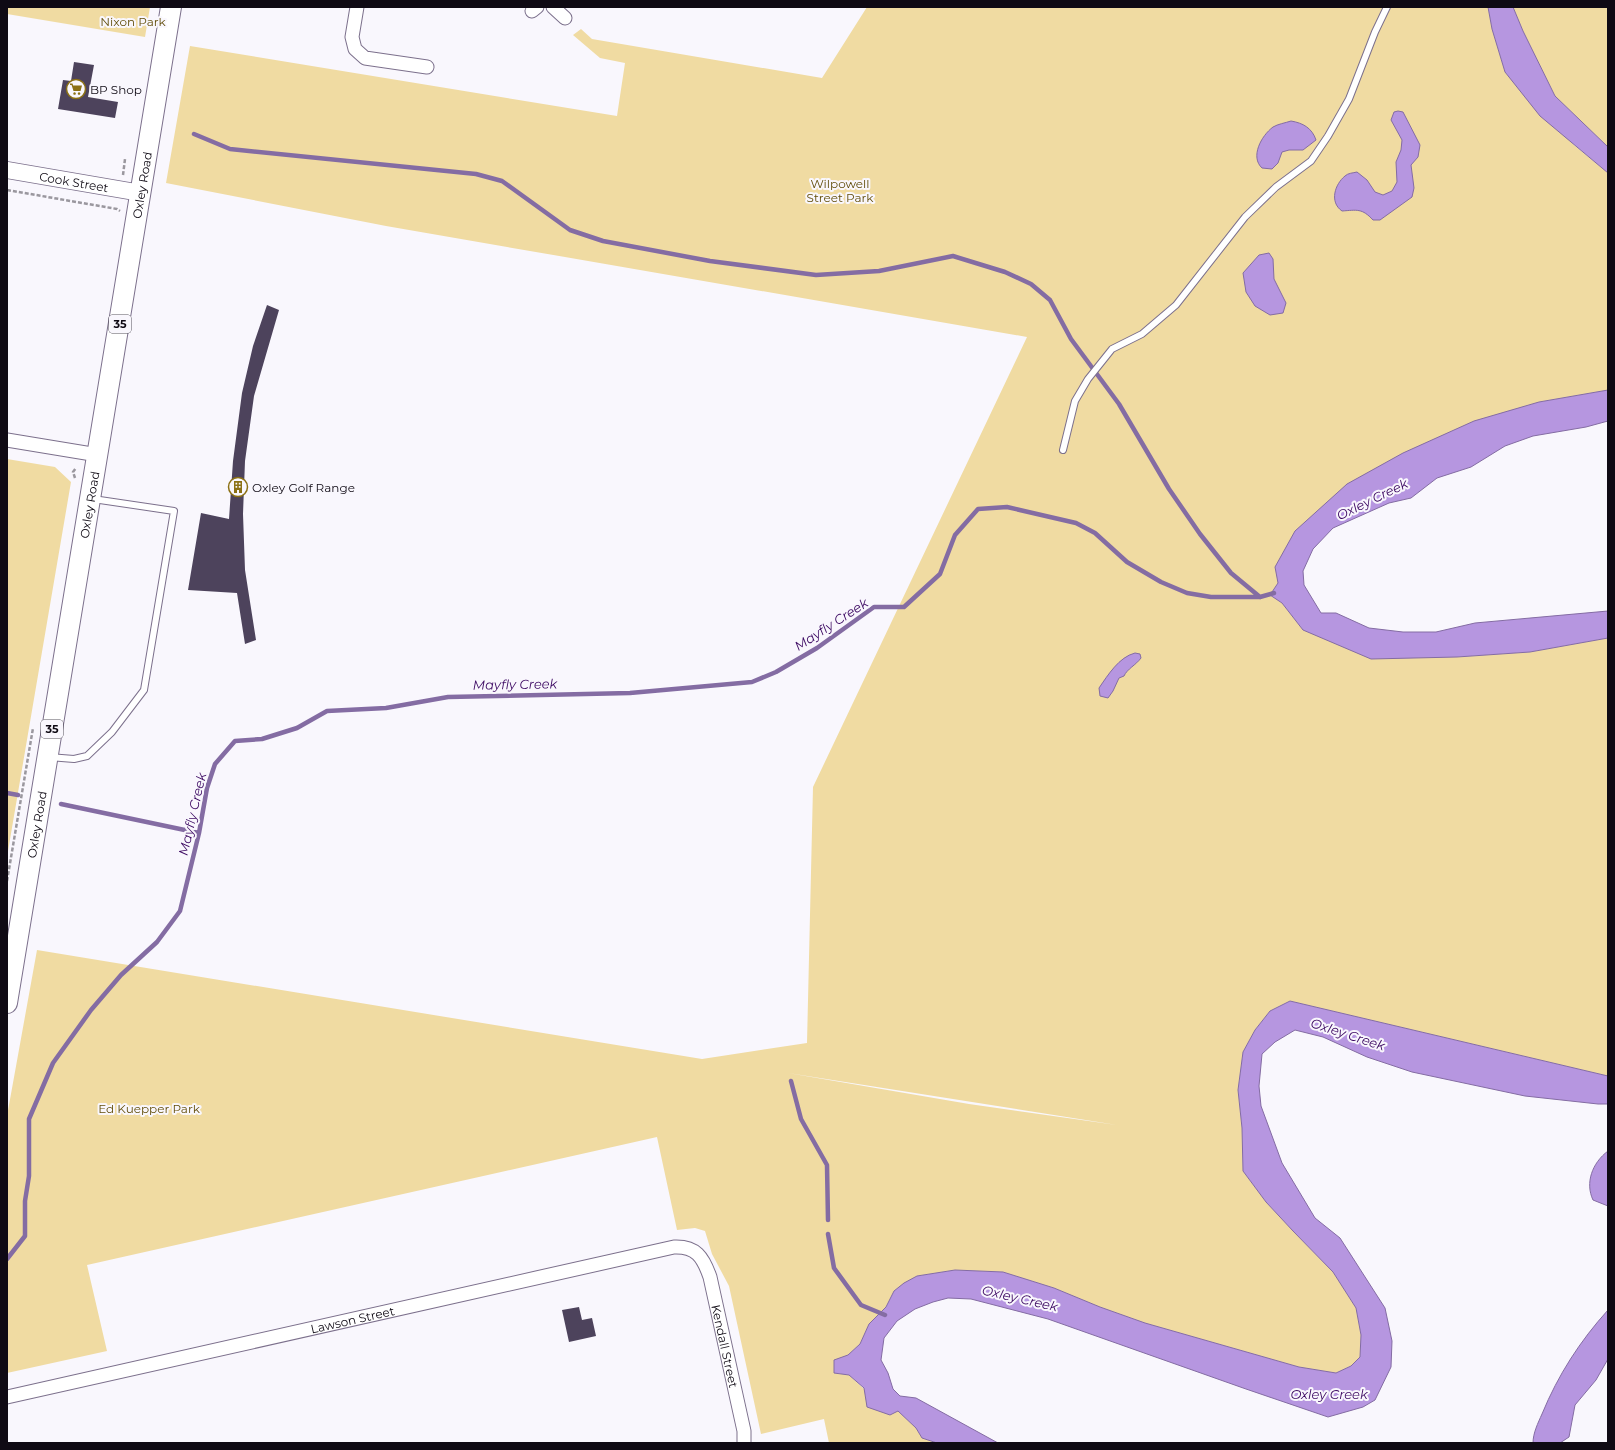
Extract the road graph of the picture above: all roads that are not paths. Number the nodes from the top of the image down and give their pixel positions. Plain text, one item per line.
1 (172, 7) edge
2 (357, 7) edge
3 (553, 7) edge
4 (1387, 7) edge
5 (565, 18) dead end
6 (427, 68) dead end
7 (7, 170) edge
8 (141, 193) junction
9 (7, 440) edge
10 (1064, 450) dead end
11 (89, 453) junction
12 (91, 499) junction
13 (48, 757) junction
14 (7, 1003) edge
15 (697, 1253) joint
16 (7, 1397) edge
17 (744, 1443) edge

1 - 8 main road, Oxley Road / 35
2 - 6 street
3 - 5 street
4 - 10 lane
7 - 8 street, Cook Street
8 - 11 main road, Oxley Road / 35
9 - 11 street
11 - 12 main road, Oxley Road / 35
12 - 13 main road, Oxley Road / 35
12 - 13 lane
13 - 14 main road, Oxley Road / 35
15 - 16 street, Lawson Street
15 - 17 street, Kendall Street

